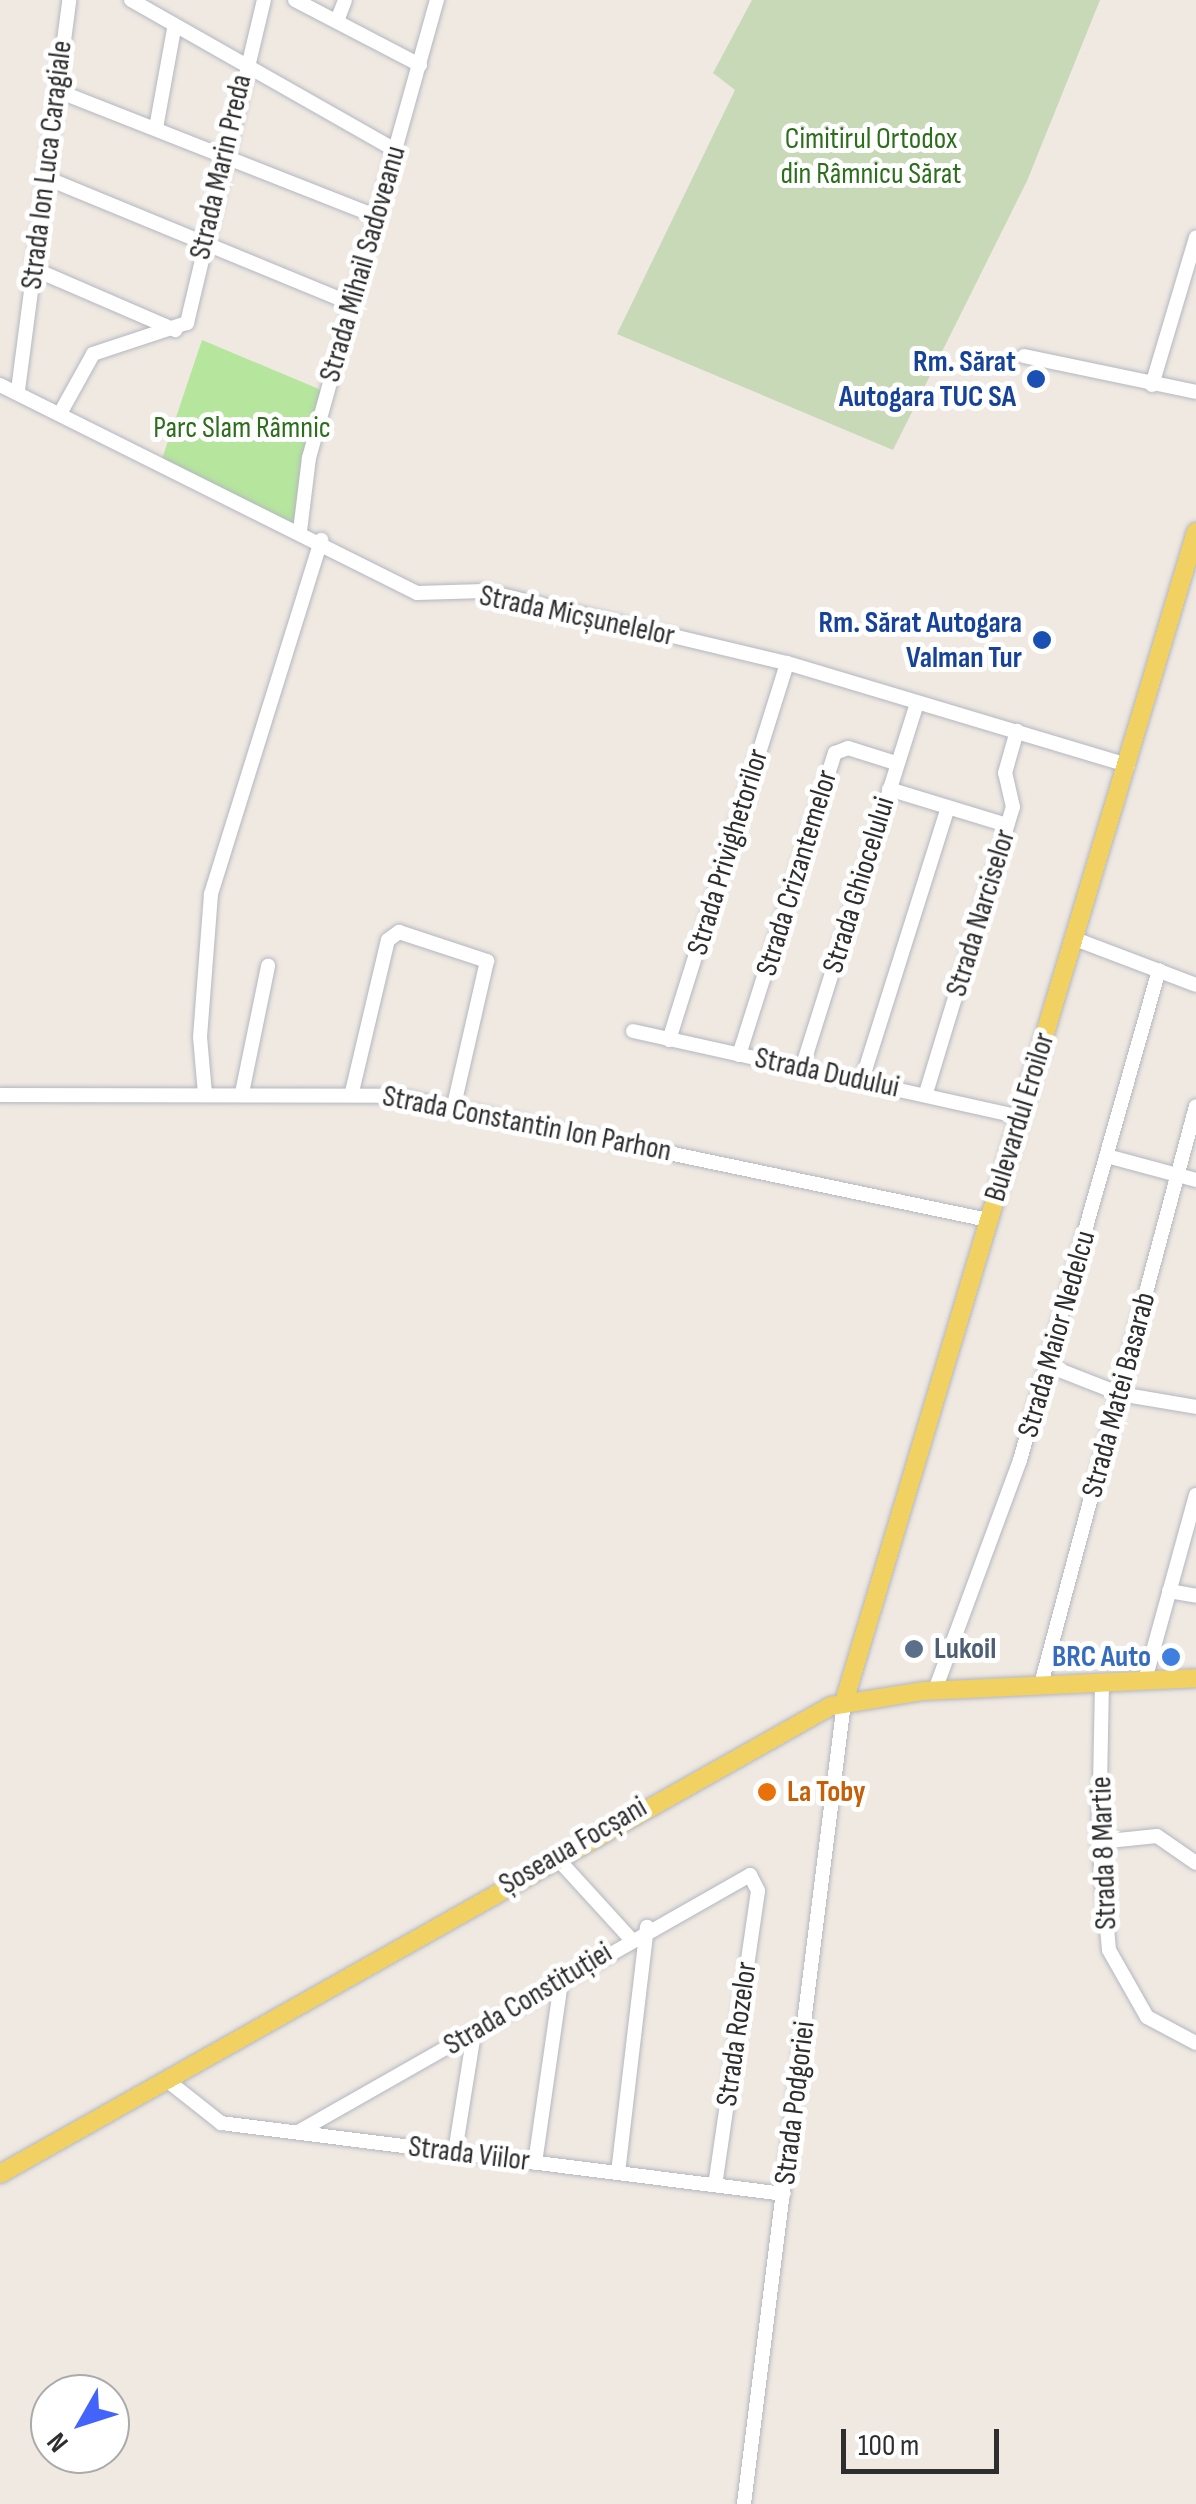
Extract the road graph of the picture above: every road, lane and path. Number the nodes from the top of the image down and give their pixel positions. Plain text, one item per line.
1 (68, 0) edge
2 (130, 0) edge
3 (264, 0) edge
4 (295, 0) edge
5 (345, 0) edge
6 (436, 0) edge
7 (337, 21) junction
8 (174, 29) junction
9 (420, 65) junction
10 (244, 69) junction
11 (58, 91) junction
12 (156, 128) junction
13 (395, 150) junction
14 (223, 154) junction
15 (44, 177) junction
16 (375, 216) junction
17 (1196, 238) edge
18 (202, 244) junction
19 (34, 269) junction
20 (350, 304) junction
21 (175, 330) junction
22 (1024, 356) dead end
23 (0, 385) edge
24 (1152, 385) junction
25 (18, 390) junction
26 (1196, 392) edge
27 (62, 410) junction
28 (300, 531) junction
29 (1196, 535) edge
30 (321, 540) junction
31 (788, 664) junction
32 (917, 702) junction
33 (1017, 731) junction
34 (896, 763) junction
35 (1128, 765) junction
36 (889, 788) junction
37 (948, 808) junction
38 (1007, 825) junction
39 (1075, 939) junction
40 (268, 966) dead end
41 (1159, 970) junction
42 (1196, 986) edge
43 (633, 1031) dead end
44 (669, 1040) junction
45 (740, 1055) junction
46 (802, 1068) junction
47 (862, 1080) junction
48 (352, 1092) junction
49 (206, 1094) junction
50 (242, 1094) junction
51 (926, 1094) junction
52 (0, 1095) edge
53 (454, 1105) junction
54 (1196, 1106) edge
55 (1020, 1117) junction
56 (1107, 1156) junction
57 (1178, 1174) junction
58 (1196, 1180) edge
59 (988, 1220) junction
60 (1049, 1366) junction
61 (1120, 1394) junction
62 (1196, 1407) edge
63 (1196, 1495) edge
64 (1169, 1591) junction
65 (1196, 1596) edge
66 (1196, 1678) edge
67 (1145, 1680) junction
68 (1102, 1682) junction
69 (1041, 1684) junction
70 (935, 1690) junction
71 (844, 1702) junction
72 (1099, 1842) junction
73 (555, 1856) junction
74 (1196, 1863) edge
75 (758, 1882) joint
76 (648, 1928) junction
77 (630, 1938) junction
78 (561, 1982) junction
79 (474, 2033) junction
80 (1196, 2043) edge
81 (168, 2080) junction
82 (298, 2132) junction
83 (455, 2152) junction
84 (535, 2163) junction
85 (618, 2173) junction
86 (0, 2174) edge
87 (715, 2185) junction
88 (784, 2194) junction
89 (744, 2504) edge

1 - 11 street, Strada Ion Luca Caragiale
2 - 8 street
3 - 10 street, Strada Marin Preda
4 - 7 street
5 - 7 street
6 - 9 street, Strada Mihail Sadoveanu
7 - 9 street
8 - 10 street
8 - 12 street
9 - 13 street, Strada Mihail Sadoveanu
10 - 13 street
10 - 14 street, Strada Marin Preda
11 - 12 street
11 - 15 street, Strada Ion Luca Caragiale
12 - 14 street
13 - 16 street, Strada Mihail Sadoveanu
14 - 16 street
14 - 18 street, Strada Marin Preda
15 - 18 street
15 - 19 street, Strada Ion Luca Caragiale
16 - 20 street, Strada Mihail Sadoveanu
17 - 24 street
18 - 20 street
18 - 21 street, Strada Marin Preda
19 - 21 street
19 - 25 street, Strada Ion Luca Caragiale
20 - 28 street, Strada Mihail Sadoveanu
21 - 27 street
22 - 24 street
23 - 25 street, Strada Micșunelelor
24 - 26 street
25 - 27 street, Strada Micșunelelor
27 - 28 street, Strada Micșunelelor
28 - 30 street, Strada Micșunelelor
29 - 35 main road, Bulevardul Eroilor
30 - 31 street, Strada Micșunelelor
30 - 49 street
31 - 32 street, Strada Micșunelelor
31 - 44 street, Strada Privighetorilor
32 - 33 street, Strada Micșunelelor
32 - 34 street, Strada Ghiocelului
33 - 35 street, Strada Micșunelelor
33 - 38 street, Strada Narciselor
34 - 36 street, Strada Ghiocelului
34 - 45 street, Strada Crizantemelor
35 - 39 main road, Bulevardul Eroilor
36 - 37 street
36 - 46 street, Strada Ghiocelului
37 - 38 street
37 - 47 street
38 - 51 street, Strada Narciselor
39 - 41 street
39 - 55 main road, Bulevardul Eroilor
40 - 50 street
41 - 42 street
41 - 56 street, Strada Maior Nedelcu
43 - 44 street, Strada Dudului
44 - 45 street, Strada Dudului
45 - 46 street, Strada Dudului
46 - 47 street, Strada Dudului
47 - 51 street, Strada Dudului
48 - 50 street, Strada Constantin Ion Parhon
48 - 53 street, Strada Constantin Ion Parhon
48 - 53 street
49 - 50 street, Strada Constantin Ion Parhon
49 - 52 street, Strada Constantin Ion Parhon
51 - 55 street, Strada Dudului
53 - 59 street, Strada Constantin Ion Parhon
54 - 57 street, Strada Matei Basarab
55 - 59 main road, Bulevardul Eroilor
56 - 57 street
56 - 60 street, Strada Maior Nedelcu
57 - 58 street
57 - 61 street, Strada Matei Basarab
59 - 71 main road, Bulevardul Eroilor
60 - 61 street
60 - 70 street, Strada Maior Nedelcu
61 - 62 street
61 - 69 street, Strada Matei Basarab
63 - 64 street
64 - 65 street
64 - 67 street
66 - 67 main road, Șoseaua Focșani
67 - 68 main road, Șoseaua Focșani
68 - 69 main road, Șoseaua Focșani
68 - 72 street, Strada 8 Martie
69 - 70 main road, Șoseaua Focșani
70 - 71 main road, Șoseaua Focșani
71 - 73 main road, Șoseaua Focșani
71 - 88 street, Strada Podgoriei
72 - 74 street
72 - 80 street, Strada 8 Martie
73 - 77 street
73 - 81 main road, Șoseaua Focșani
75 - 76 street, Strada Constituției
75 - 87 street, Strada Rozelor
76 - 77 street, Strada Constituției
76 - 85 street
77 - 78 street, Strada Constituției
78 - 79 street, Strada Constituției
78 - 84 street
79 - 82 street, Strada Constituției
79 - 83 street
81 - 82 street, Strada Viilor
81 - 86 main road, Șoseaua Focșani
82 - 83 street, Strada Viilor
83 - 84 street, Strada Viilor
84 - 85 street, Strada Viilor
85 - 87 street, Strada Viilor
87 - 88 street, Strada Viilor
88 - 89 street, Strada Podgoriei

